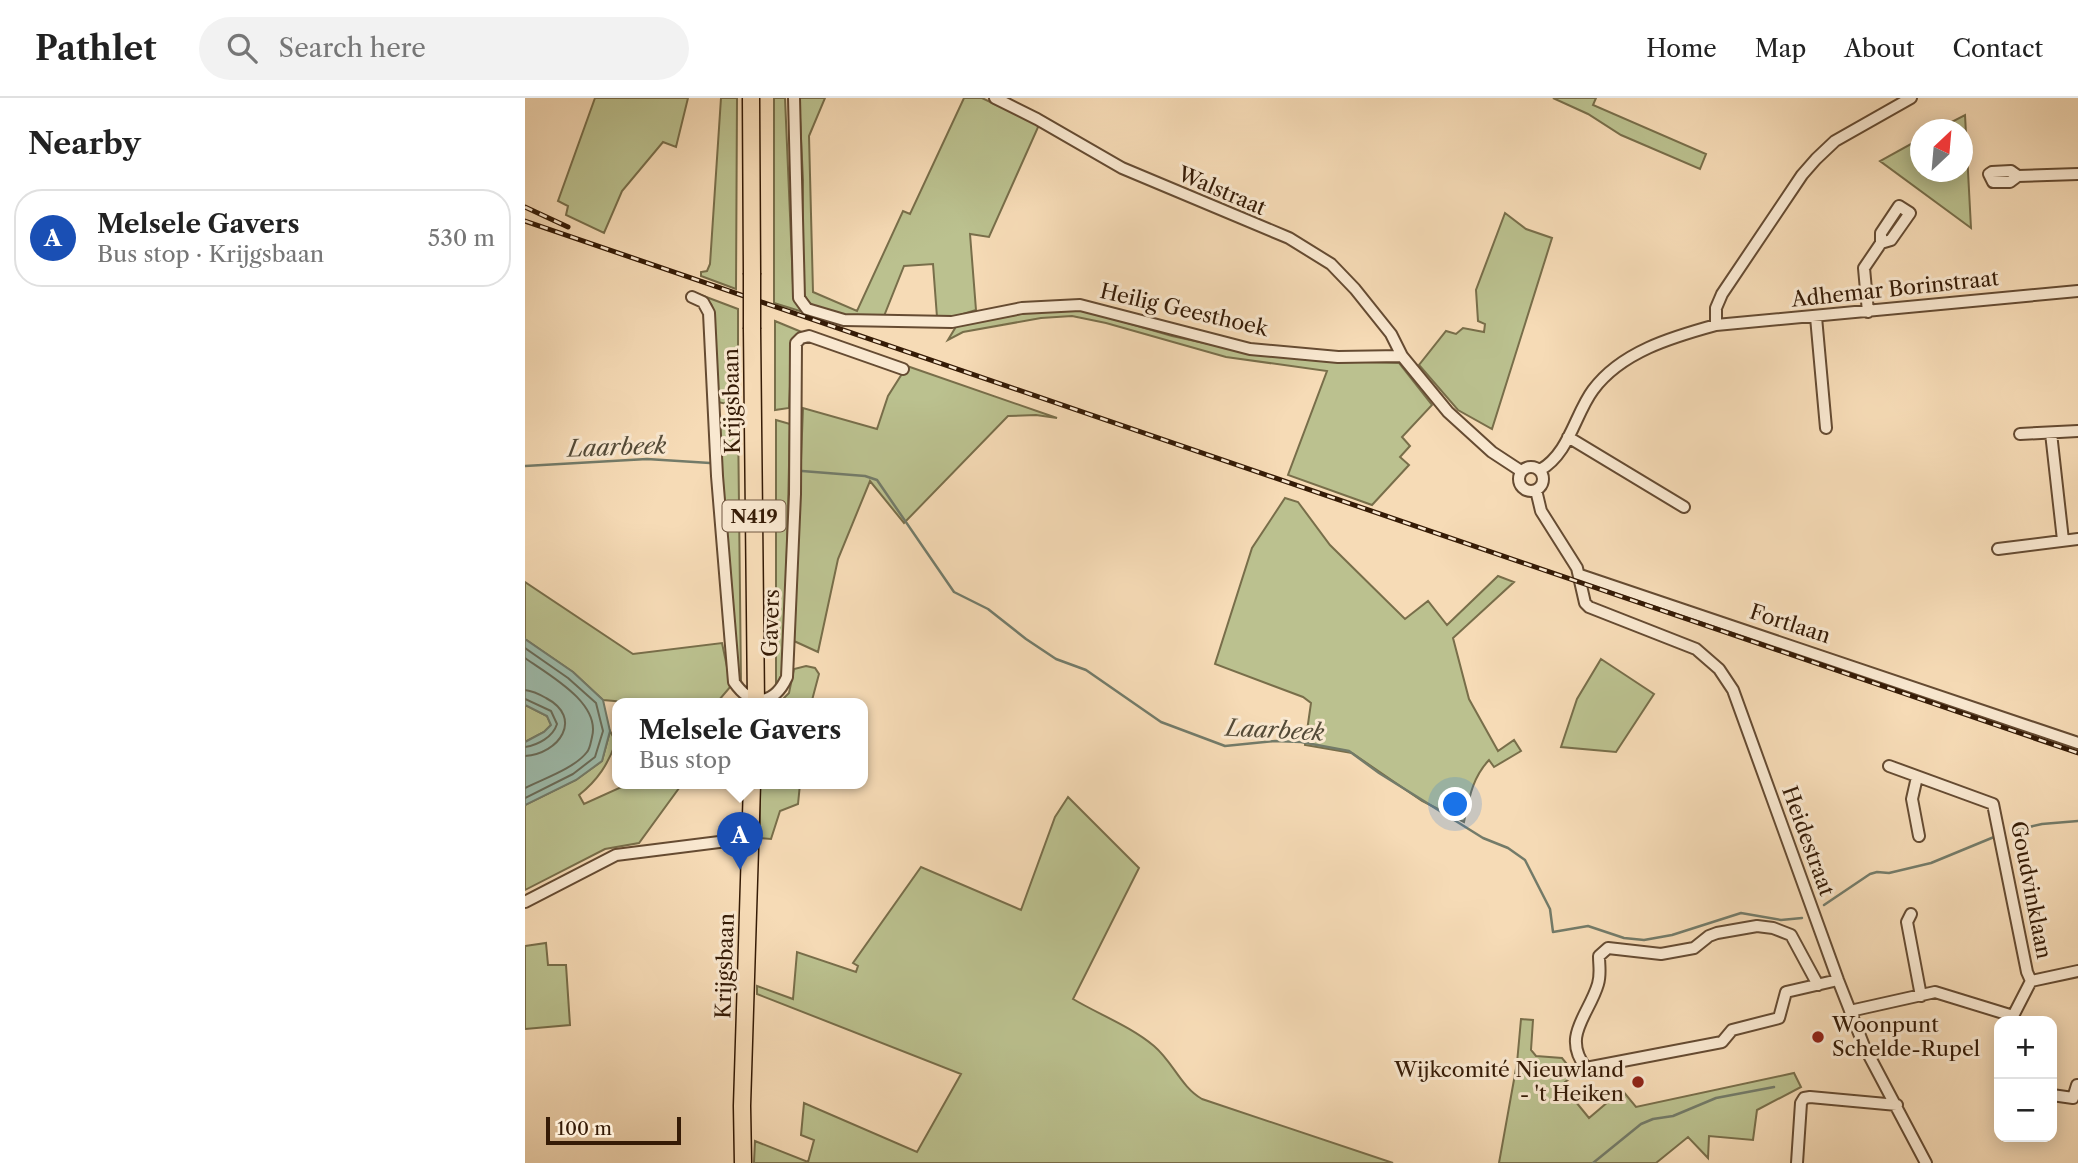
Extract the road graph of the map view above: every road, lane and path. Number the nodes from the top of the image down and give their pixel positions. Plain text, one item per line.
1 (751, 98) edge
2 (794, 98) edge
3 (995, 98) edge
4 (1911, 98) edge
5 (2078, 174) edge
6 (2018, 176) dead end
7 (1881, 243) dead end
8 (2078, 291) edge
9 (692, 298) dead end
10 (1868, 312) junction
11 (1816, 317) junction
12 (1716, 326) junction
13 (1402, 356) junction
14 (903, 369) dead end
15 (1826, 428) dead end
16 (2078, 431) edge
17 (2051, 433) junction
18 (2020, 434) dead end
19 (1567, 437) junction
20 (1540, 470) junction
21 (1521, 471) junction
22 (1536, 490) junction
23 (1684, 507) dead end
24 (2078, 539) edge
25 (2063, 540) junction
26 (1999, 549) dead end
27 (1580, 575) junction
28 (750, 698) edge
29 (756, 698) edge
30 (767, 698) edge
31 (2078, 743) edge
32 (1889, 766) dead end
33 (1917, 778) junction
34 (752, 789) edge
35 (750, 835) junction
36 (1919, 836) dead end
37 (525, 902) edge
38 (1910, 914) dead end
39 (2078, 971) edge
40 (1838, 979) junction
41 (2031, 981) junction
42 (1818, 985) junction
43 (1921, 996) junction
44 (1850, 1011) junction
45 (2005, 1016) edge
46 (2014, 1016) edge
47 (2077, 1085) edge
48 (2057, 1096) edge
49 (1897, 1105) junction
50 (742, 1106) junction
51 (1923, 1162) edge
52 (735, 1163) edge
53 (743, 1163) edge
54 (1797, 1163) edge

1 - 29 main road, Krijgsbaan / N419, bridge
2 - 13 street, Heilig Geesthoek
3 - 13 street, Walstraat
4 - 12 street
5 - 6 street
7 - 10 street
8 - 10 street, Adhemar Borinstraat
9 - 28 street, Gavers
10 - 11 street, Adhemar Borinstraat
11 - 12 street, Adhemar Borinstraat
11 - 15 street
12 - 19 street
13 - 21 street
14 - 30 street, Gavers
16 - 17 street
17 - 18 street
17 - 25 street
19 - 20 street
19 - 23 street
20 - 21 street
20 - 22 street
21 - 22 street
22 - 27 street
24 - 25 street
25 - 26 street
27 - 31 street, Fortlaan
27 - 40 street, Heidestraat
32 - 33 street, Goudvinklaan
33 - 36 street
33 - 41 street, Goudvinklaan
34 - 35 main road, Krijgsbaan
35 - 37 street
35 - 50 main road, Krijgsbaan
38 - 43 street
39 - 41 street
40 - 42 street
40 - 44 street, Heidestraat
41 - 46 street
42 - 42 street
43 - 44 street
43 - 45 street
44 - 49 street, Heidestraat
47 - 48 street
49 - 51 street, Heidestraat
49 - 54 street
50 - 52 main road, Krijgsbaan
50 - 53 main road, Krijgsbaan

